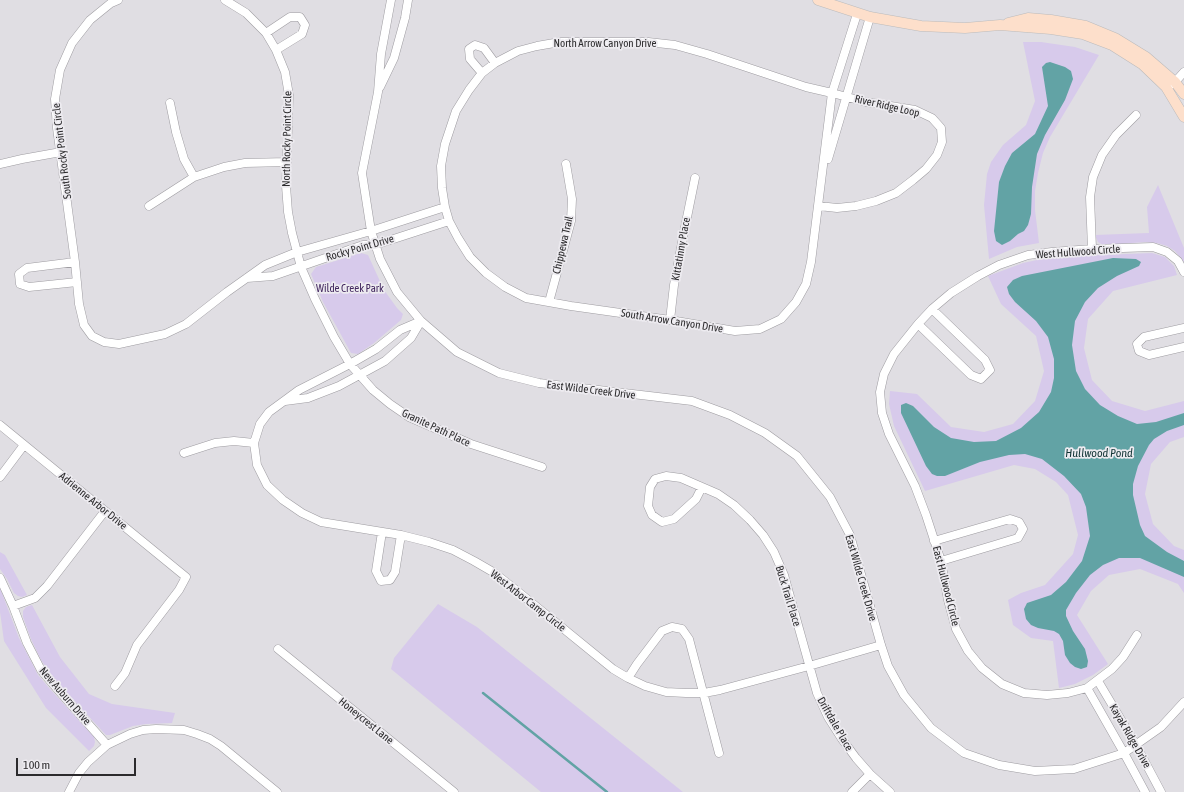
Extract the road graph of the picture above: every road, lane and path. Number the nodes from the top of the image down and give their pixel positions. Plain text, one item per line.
1 (118, 0) edge
2 (225, 0) edge
3 (391, 0) edge
4 (408, 0) edge
5 (818, 0) edge
6 (857, 14) junction
7 (870, 17) junction
8 (266, 33) junction
9 (276, 50) junction
10 (495, 62) junction
11 (1184, 72) edge
12 (482, 73) junction
13 (1170, 84) junction
14 (378, 92) junction
15 (832, 93) junction
16 (1184, 94) edge
17 (846, 97) junction
18 (170, 103) dead end
19 (1136, 115) dead end
20 (1184, 117) edge
21 (61, 152) junction
22 (287, 162) junction
23 (0, 164) edge
24 (566, 164) dead end
25 (194, 177) junction
26 (695, 178) dead end
27 (822, 181) junction
28 (149, 206) dead end
29 (818, 206) junction
30 (445, 207) junction
31 (449, 221) junction
32 (371, 231) junction
33 (375, 245) junction
34 (1092, 249) junction
35 (297, 252) junction
36 (75, 262) junction
37 (301, 267) junction
38 (1184, 272) edge
39 (247, 278) junction
40 (77, 282) junction
41 (549, 302) junction
42 (932, 309) junction
43 (420, 320) junction
44 (670, 320) junction
45 (918, 324) junction
46 (84, 325) joint
47 (1184, 328) edge
48 (1184, 347) edge
49 (350, 364) junction
50 (360, 375) junction
51 (880, 392) joint
52 (282, 402) junction
53 (0, 425) edge
54 (254, 444) junction
55 (24, 445) junction
56 (184, 453) dead end
57 (542, 467) dead end
58 (0, 477) edge
59 (702, 487) junction
60 (106, 512) junction
61 (382, 532) junction
62 (401, 535) junction
63 (934, 541) junction
64 (941, 561) junction
65 (0, 578) edge
66 (13, 606) junction
67 (1137, 635) dead end
68 (881, 644) junction
69 (278, 649) dead end
70 (809, 666) junction
71 (628, 678) junction
72 (1098, 681) junction
73 (115, 686) dead end
74 (1087, 688) junction
75 (704, 693) junction
76 (1184, 702) edge
77 (107, 745) junction
78 (1136, 745) junction
79 (719, 753) dead end
80 (1124, 753) junction
81 (870, 774) junction
82 (68, 792) edge
83 (277, 792) edge
84 (454, 792) edge
85 (852, 792) edge
86 (890, 792) edge
87 (1145, 792) edge
88 (1161, 792) edge

1 - 21 street, South Rocky Point Circle
2 - 8 street, North Rocky Point Circle
3 - 14 street
4 - 14 street
5 - 6 main road
6 - 7 main road
6 - 15 street, South Arrow Canyon Drive
7 - 13 main road
7 - 17 street, South Arrow Canyon Drive
8 - 9 street, North Rocky Point Circle
8 - 9 street
9 - 22 street, North Rocky Point Circle
10 - 12 street, North Arrow Canyon Drive
10 - 12 street
10 - 15 street, North Arrow Canyon Drive
11 - 13 street
12 - 30 street, North Arrow Canyon Drive
13 - 16 main road
13 - 20 main road
14 - 32 street, East Wilde Creek Drive
15 - 17 street, River Ridge Loop
15 - 27 street, South Arrow Canyon Drive
17 - 27 street, South Arrow Canyon Drive
17 - 29 street, River Ridge Loop
18 - 25 street
19 - 34 street
21 - 23 street
21 - 36 street, South Rocky Point Circle
22 - 25 street
22 - 35 street, North Rocky Point Circle
24 - 41 street, Chippewa Trail
25 - 28 street
26 - 44 street, Kittatinny Place
27 - 29 street, South Arrow Canyon Drive
29 - 44 street, South Arrow Canyon Drive
30 - 31 street, North Arrow Canyon Drive
30 - 32 street, Rocky Point Drive
31 - 33 street, Rocky Point Drive
31 - 41 street, South Arrow Canyon Drive
32 - 33 street, East Wilde Creek Drive
32 - 35 street, Rocky Point Drive
33 - 37 street, Rocky Point Drive
33 - 43 street, East Wilde Creek Drive
34 - 38 street, West Hullwood Circle
34 - 42 street, West Hullwood Circle
35 - 37 street, Granite Path Place
35 - 39 street, Rocky Point Drive
36 - 40 street, South Rocky Point Circle
36 - 40 street
37 - 39 street, Rocky Point Drive
37 - 49 street, Granite Path Place
39 - 46 street, Rocky Point Drive
40 - 46 street, South Rocky Point Circle
41 - 44 street, South Arrow Canyon Drive
42 - 45 street, West Hullwood Circle
42 - 45 street
43 - 49 street, West Arbor Camp Circle
43 - 50 street
43 - 68 street, East Wilde Creek Drive
45 - 51 street, West Hullwood Circle
47 - 48 street
49 - 50 street, Granite Path Place
49 - 52 street, West Arbor Camp Circle
50 - 52 street
50 - 57 street, Granite Path Place
51 - 63 street, East Hullwood Circle
52 - 54 street, West Arbor Camp Circle
53 - 55 street, Adrienne Arbor Drive
54 - 56 street
54 - 61 street, West Arbor Camp Circle
55 - 58 street
55 - 60 street, Adrienne Arbor Drive
59 - 59 street, Buck Trail Place
59 - 70 street, Buck Trail Place
60 - 66 street
60 - 73 street, Adrienne Arbor Drive
61 - 62 street, West Arbor Camp Circle
61 - 62 street
62 - 71 street, West Arbor Camp Circle
63 - 64 street, East Hullwood Circle
63 - 64 street
64 - 74 street, East Hullwood Circle
65 - 66 street, New Auburn Drive
66 - 77 street, New Auburn Drive
67 - 72 street, East Hullwood Circle
68 - 70 street, West Arbor Camp Circle
68 - 80 street, East Wilde Creek Drive
69 - 84 street, Honeycrest Lane
70 - 75 street, West Arbor Camp Circle
70 - 81 street, Driftdale Place
71 - 75 street, West Arbor Camp Circle
71 - 75 street
72 - 74 street, East Hullwood Circle
72 - 78 street, Kayak Ridge Drive
74 - 80 street, Kayak Ridge Drive
75 - 79 street
76 - 78 street, East Wilde Creek Drive
77 - 82 street
77 - 83 street
78 - 80 street, East Wilde Creek Drive
78 - 88 street, Kayak Ridge Drive
80 - 87 street, Kayak Ridge Drive
81 - 85 street
81 - 86 street, Driftdale Place

